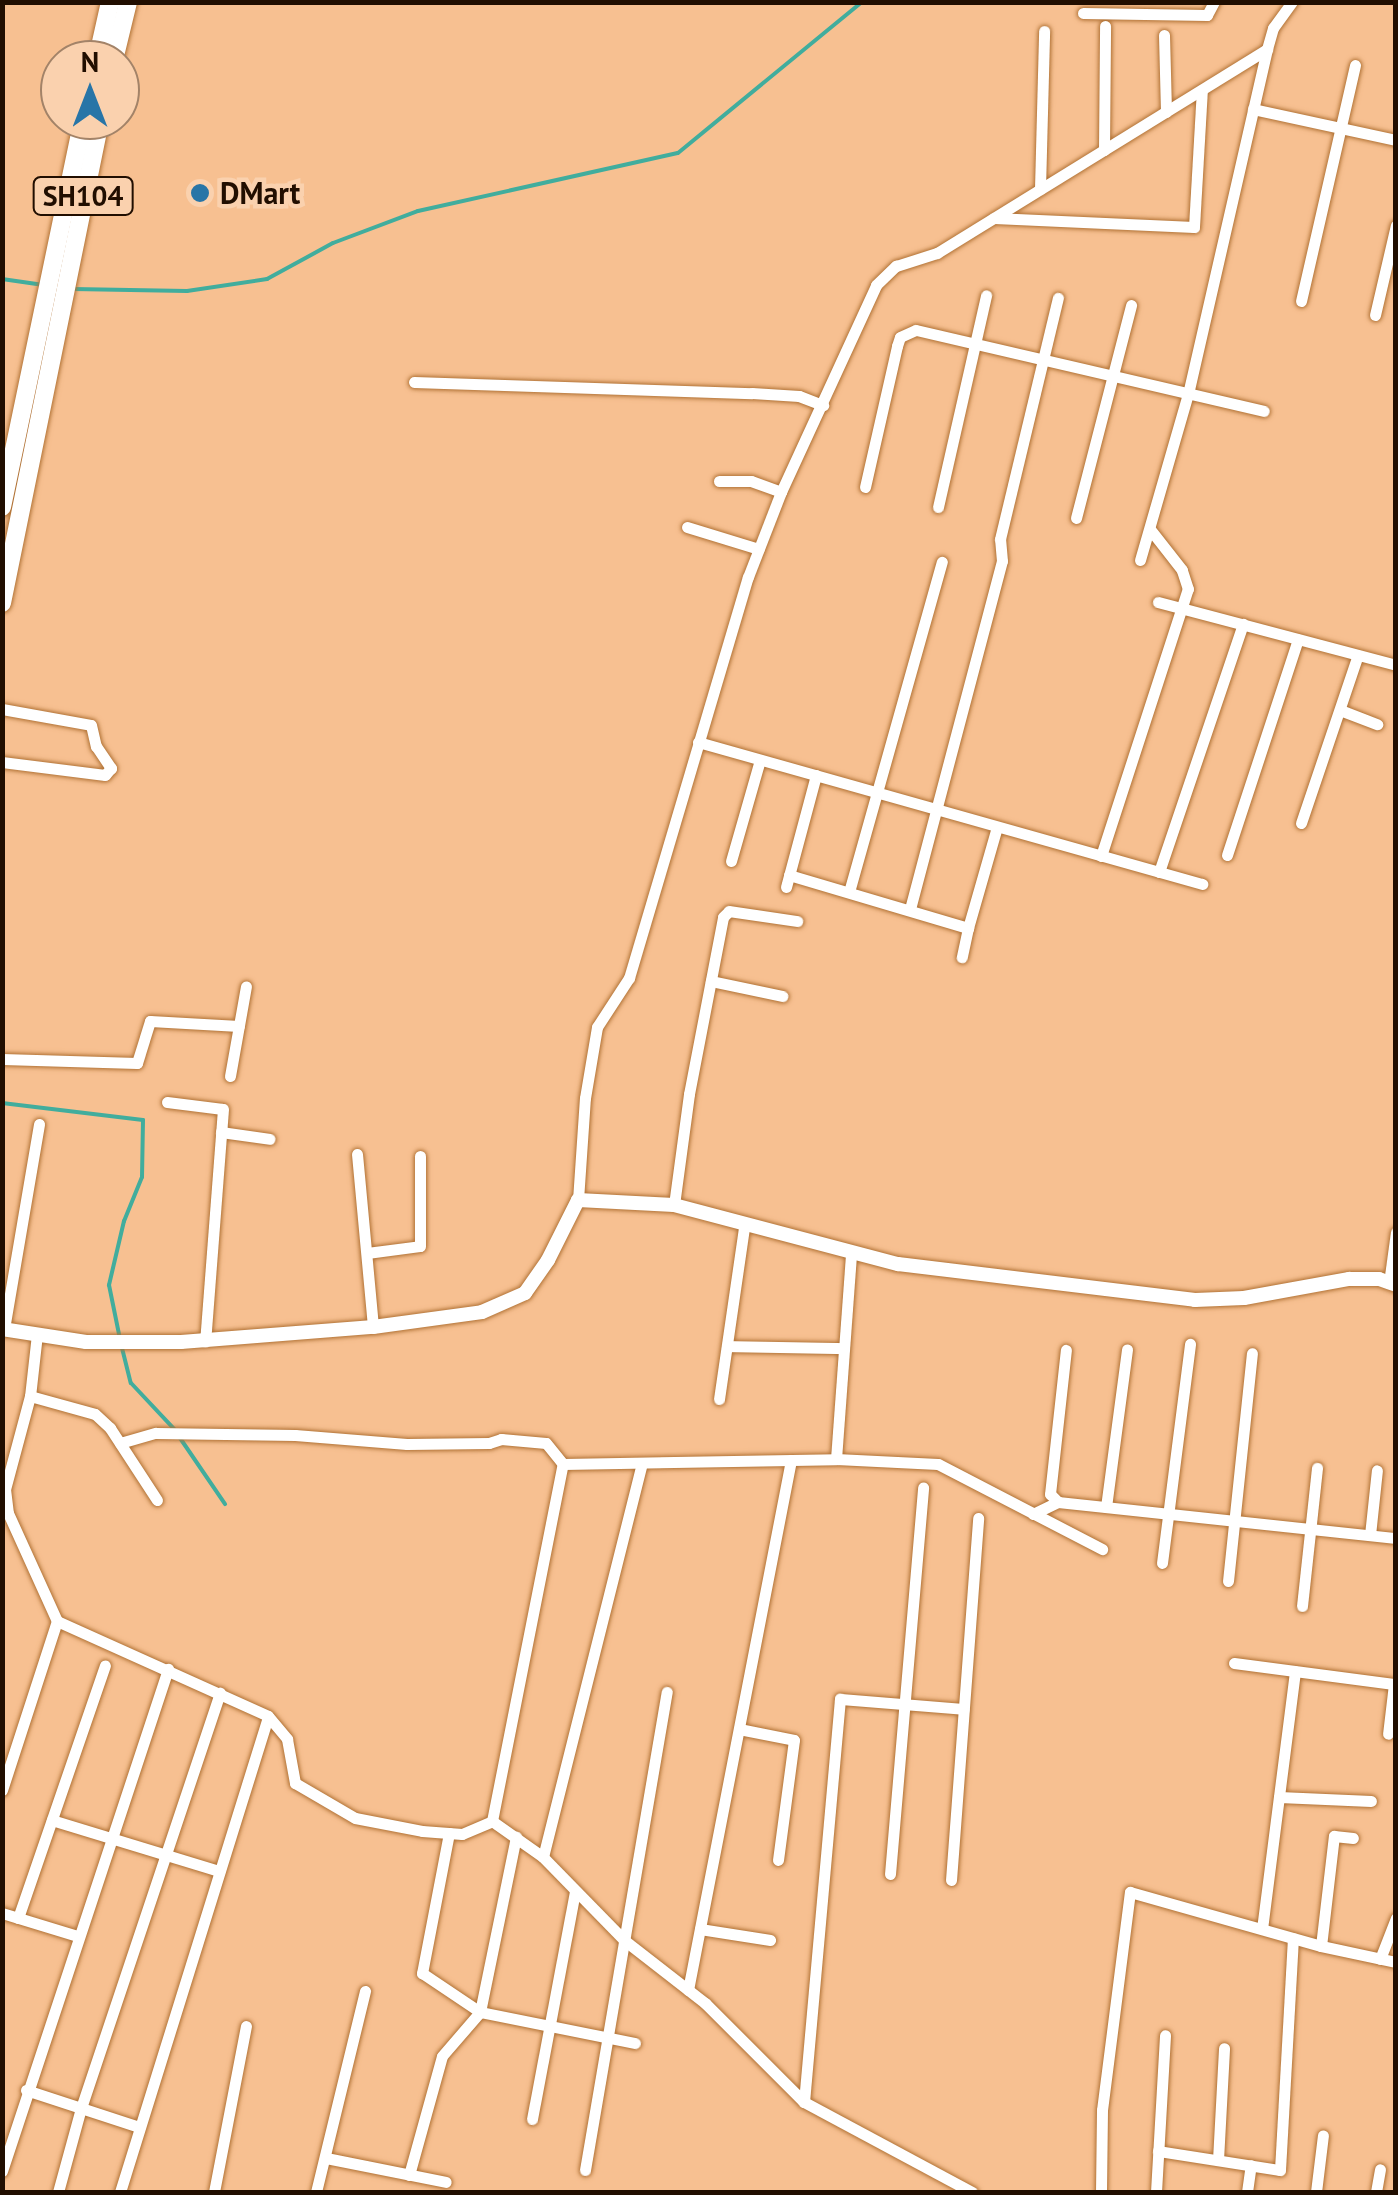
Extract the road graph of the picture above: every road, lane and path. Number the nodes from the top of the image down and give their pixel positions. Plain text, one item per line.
1 (110, 2) edge
2 (128, 2) edge
3 (1214, 2) edge
4 (1292, 2) edge
5 (1083, 13) dead end
6 (1105, 26) dead end
7 (1044, 31) dead end
8 (1164, 35) dead end
9 (101, 40) edge
10 (119, 40) edge
11 (1267, 49) junction
12 (1355, 64) dead end
13 (1202, 90) junction
14 (1253, 108) junction
15 (1166, 112) junction
16 (1338, 127) junction
17 (80, 140) edge
18 (95, 140) edge
19 (1396, 140) edge
20 (1104, 150) junction
21 (1040, 189) junction
22 (994, 218) junction
23 (1396, 225) edge
24 (59, 270) junction
25 (986, 296) dead end
26 (1058, 298) dead end
27 (1300, 302) dead end
28 (1131, 305) dead end
29 (51, 310) junction
30 (1375, 315) dead end
31 (974, 343) junction
32 (1044, 360) junction
33 (1113, 376) junction
34 (414, 382) dead end
35 (1188, 394) junction
36 (822, 405) junction
37 (1264, 411) dead end
38 (720, 480) dead end
39 (866, 487) dead end
40 (782, 492) junction
41 (938, 507) dead end
42 (2, 508) edge
43 (1076, 518) dead end
44 (687, 527) dead end
45 (1150, 529) junction
46 (760, 549) junction
47 (1140, 560) dead end
48 (942, 562) dead end
49 (1158, 602) dead end
50 (2, 603) edge
51 (1182, 608) junction
52 (1243, 624) junction
53 (1298, 639) junction
54 (1358, 655) junction
55 (1396, 665) edge
56 (2, 709) edge
57 (1340, 710) junction
58 (1377, 724) dead end
59 (698, 742) junction
60 (760, 760) junction
61 (2, 762) edge
62 (816, 776) junction
63 (877, 793) junction
64 (938, 810) junction
65 (1300, 824) dead end
66 (997, 826) junction
67 (1228, 855) dead end
68 (1101, 856) junction
69 (730, 861) dead end
70 (1159, 872) junction
71 (1202, 884) dead end
72 (849, 892) junction
73 (910, 910) junction
74 (797, 922) dead end
75 (968, 928) junction
76 (962, 956) dead end
77 (711, 980) junction
78 (246, 986) dead end
79 (782, 996) dead end
80 (239, 1026) junction
81 (2, 1059) edge
82 (230, 1076) dead end
83 (167, 1102) dead end
84 (39, 1124) dead end
85 (220, 1132) junction
86 (270, 1139) dead end
87 (357, 1154) dead end
88 (420, 1156) dead end
89 (578, 1200) junction
90 (674, 1205) junction
91 (744, 1226) junction
92 (1396, 1232) edge
93 (367, 1253) junction
94 (851, 1253) junction
95 (1392, 1284) edge
96 (373, 1327) junction
97 (3, 1329) edge
98 (37, 1334) junction
99 (205, 1340) junction
100 (1190, 1344) dead end
101 (727, 1346) junction
102 (844, 1348) junction
103 (1127, 1349) dead end
104 (1066, 1350) dead end
105 (1252, 1353) dead end
106 (30, 1396) junction
107 (720, 1398) dead end
108 (120, 1443) junction
109 (836, 1459) junction
110 (791, 1460) junction
111 (642, 1462) junction
112 (562, 1464) junction
113 (1318, 1468) dead end
114 (1377, 1470) dead end
115 (923, 1487) dead end
116 (157, 1500) dead end
117 (1058, 1502) junction
118 (1106, 1507) junction
119 (1033, 1514) junction
120 (1168, 1514) junction
121 (978, 1518) dead end
122 (1234, 1521) junction
123 (1310, 1529) junction
124 (1370, 1536) junction
125 (1396, 1538) edge
126 (1102, 1549) dead end
127 (1162, 1564) dead end
128 (1228, 1581) dead end
129 (1302, 1606) dead end
130 (57, 1621) junction
131 (1234, 1663) dead end
132 (105, 1666) dead end
133 (168, 1669) junction
134 (1295, 1671) junction
135 (667, 1692) dead end
136 (220, 1693) junction
137 (904, 1704) junction
138 (964, 1710) junction
139 (268, 1716) junction
140 (738, 1729) junction
141 (1388, 1734) dead end
142 (2, 1790) edge
143 (1279, 1798) junction
144 (1371, 1801) dead end
145 (52, 1820) junction
146 (492, 1821) junction
147 (448, 1833) junction
148 (109, 1838) junction
149 (516, 1838) junction
150 (1353, 1838) dead end
151 (165, 1855) junction
152 (543, 1857) junction
153 (778, 1860) dead end
154 (219, 1871) junction
155 (890, 1874) dead end
156 (951, 1880) dead end
157 (575, 1892) junction
158 (2, 1913) edge
159 (18, 1918) junction
160 (1396, 1918) edge
161 (1262, 1929) junction
162 (700, 1930) junction
163 (77, 1936) junction
164 (1293, 1938) junction
165 (624, 1940) junction
166 (770, 1940) dead end
167 (1320, 1946) junction
168 (1380, 1959) junction
169 (1396, 1962) edge
170 (688, 1990) junction
171 (365, 1991) dead end
172 (480, 2012) junction
173 (246, 2026) dead end
174 (550, 2026) junction
175 (1165, 2035) dead end
176 (611, 2038) junction
177 (635, 2044) dead end
178 (1224, 2048) dead end
179 (26, 2090) junction
180 (804, 2102) junction
181 (81, 2108) junction
182 (532, 2119) dead end
183 (139, 2127) junction
184 (1323, 2135) dead end
185 (1158, 2151) junction
186 (326, 2158) junction
187 (1218, 2160) junction
188 (1251, 2166) junction
189 (585, 2170) dead end
190 (1380, 2170) dead end
191 (2, 2171) edge
192 (409, 2174) junction
193 (446, 2182) dead end
194 (58, 2192) edge
195 (120, 2192) edge
196 (214, 2192) edge
197 (316, 2192) edge
198 (972, 2192) edge
199 (1101, 2192) edge
200 (1156, 2192) edge
201 (1248, 2192) edge
202 (1316, 2192) edge
203 (1376, 2192) edge

1 - 9 main road
2 - 10 main road
3 - 5 street
4 - 11 street
6 - 20 street
7 - 21 street
8 - 15 street
11 - 13 street
11 - 14 street
12 - 16 street
13 - 15 street
13 - 22 street
14 - 16 street
14 - 35 street
15 - 20 street
16 - 19 street
16 - 27 street
17 - 24 main road, SH104
18 - 24 main road, SH104
20 - 21 street
21 - 22 street
22 - 36 street
23 - 30 street
24 - 29 main road, SH104
25 - 31 street
26 - 32 street
28 - 33 street
29 - 42 main road, SH104
29 - 50 main road, SH104
31 - 32 street
31 - 39 street
31 - 41 street
32 - 33 street
32 - 64 street
33 - 35 street
33 - 43 street
34 - 36 street
35 - 37 street
35 - 45 street
36 - 40 street
38 - 40 street
40 - 46 street
44 - 46 street
45 - 47 street
45 - 51 street
46 - 59 street
48 - 63 street
49 - 51 street
51 - 52 street
51 - 68 street
52 - 53 street
52 - 70 street
53 - 54 street
53 - 67 street
54 - 55 street
54 - 57 street
56 - 61 street
57 - 58 street
57 - 65 street
59 - 60 street
59 - 89 street
60 - 62 street
60 - 69 street
62 - 63 street
62 - 72 street
63 - 64 street
63 - 72 street
64 - 66 street
64 - 73 street
66 - 68 street
66 - 75 street
68 - 70 street
70 - 71 street
72 - 73 street
73 - 75 street
74 - 77 street
75 - 76 street
77 - 79 street
77 - 90 street
78 - 80 street
80 - 81 street
80 - 82 street
83 - 85 street
84 - 97 street
85 - 86 street
85 - 99 street
87 - 93 street
88 - 93 street
89 - 90 street
89 - 96 street
90 - 91 street
91 - 94 street
91 - 101 street
92 - 95 street
93 - 96 street
94 - 95 street
94 - 102 street
96 - 99 street
97 - 98 street
98 - 99 street
98 - 106 street
100 - 120 street
101 - 102 street
101 - 107 street
102 - 109 street
103 - 118 street
104 - 117 street
105 - 122 street
106 - 108 street
106 - 130 street
108 - 112 street
108 - 116 street
109 - 110 street
109 - 119 street
110 - 111 street
110 - 140 street
111 - 112 street
111 - 152 street
112 - 146 street
113 - 123 street
114 - 124 street
115 - 137 street
117 - 118 street
117 - 119 street
118 - 120 street
119 - 126 street
120 - 122 street
120 - 127 street
121 - 138 street
122 - 123 street
122 - 128 street
123 - 124 street
123 - 129 street
124 - 125 street
130 - 133 street
130 - 142 street
131 - 134 street
132 - 145 street
133 - 136 street
133 - 148 street
134 - 141 street
134 - 143 street
135 - 165 street
136 - 139 street
136 - 151 street
137 - 138 street
137 - 155 street
137 - 180 street
138 - 156 street
139 - 147 street
139 - 154 street
140 - 153 street
140 - 162 street
143 - 144 street
143 - 161 street
145 - 148 street
145 - 159 street
146 - 147 street
146 - 149 street
147 - 172 street
148 - 151 street
148 - 163 street
149 - 152 street
149 - 172 street
150 - 167 street
151 - 154 street
151 - 181 street
152 - 157 street
154 - 183 street
157 - 165 street
157 - 174 street
158 - 159 street
159 - 163 street
160 - 168 street
161 - 164 street
161 - 199 street
162 - 166 street
162 - 170 street
163 - 179 street
164 - 167 street
164 - 188 street
165 - 170 street
165 - 176 street
167 - 168 street
168 - 169 street
170 - 180 street
171 - 186 street
172 - 174 street
172 - 192 street
173 - 196 street
174 - 176 street
174 - 182 street
175 - 185 street
176 - 177 street
176 - 189 street
178 - 187 street
179 - 181 street
179 - 191 street
180 - 198 street
181 - 183 street
181 - 194 street
183 - 195 street
184 - 202 street
185 - 187 street
185 - 200 street
186 - 192 street
186 - 197 street
187 - 188 street
188 - 201 street
190 - 203 street
192 - 193 street

